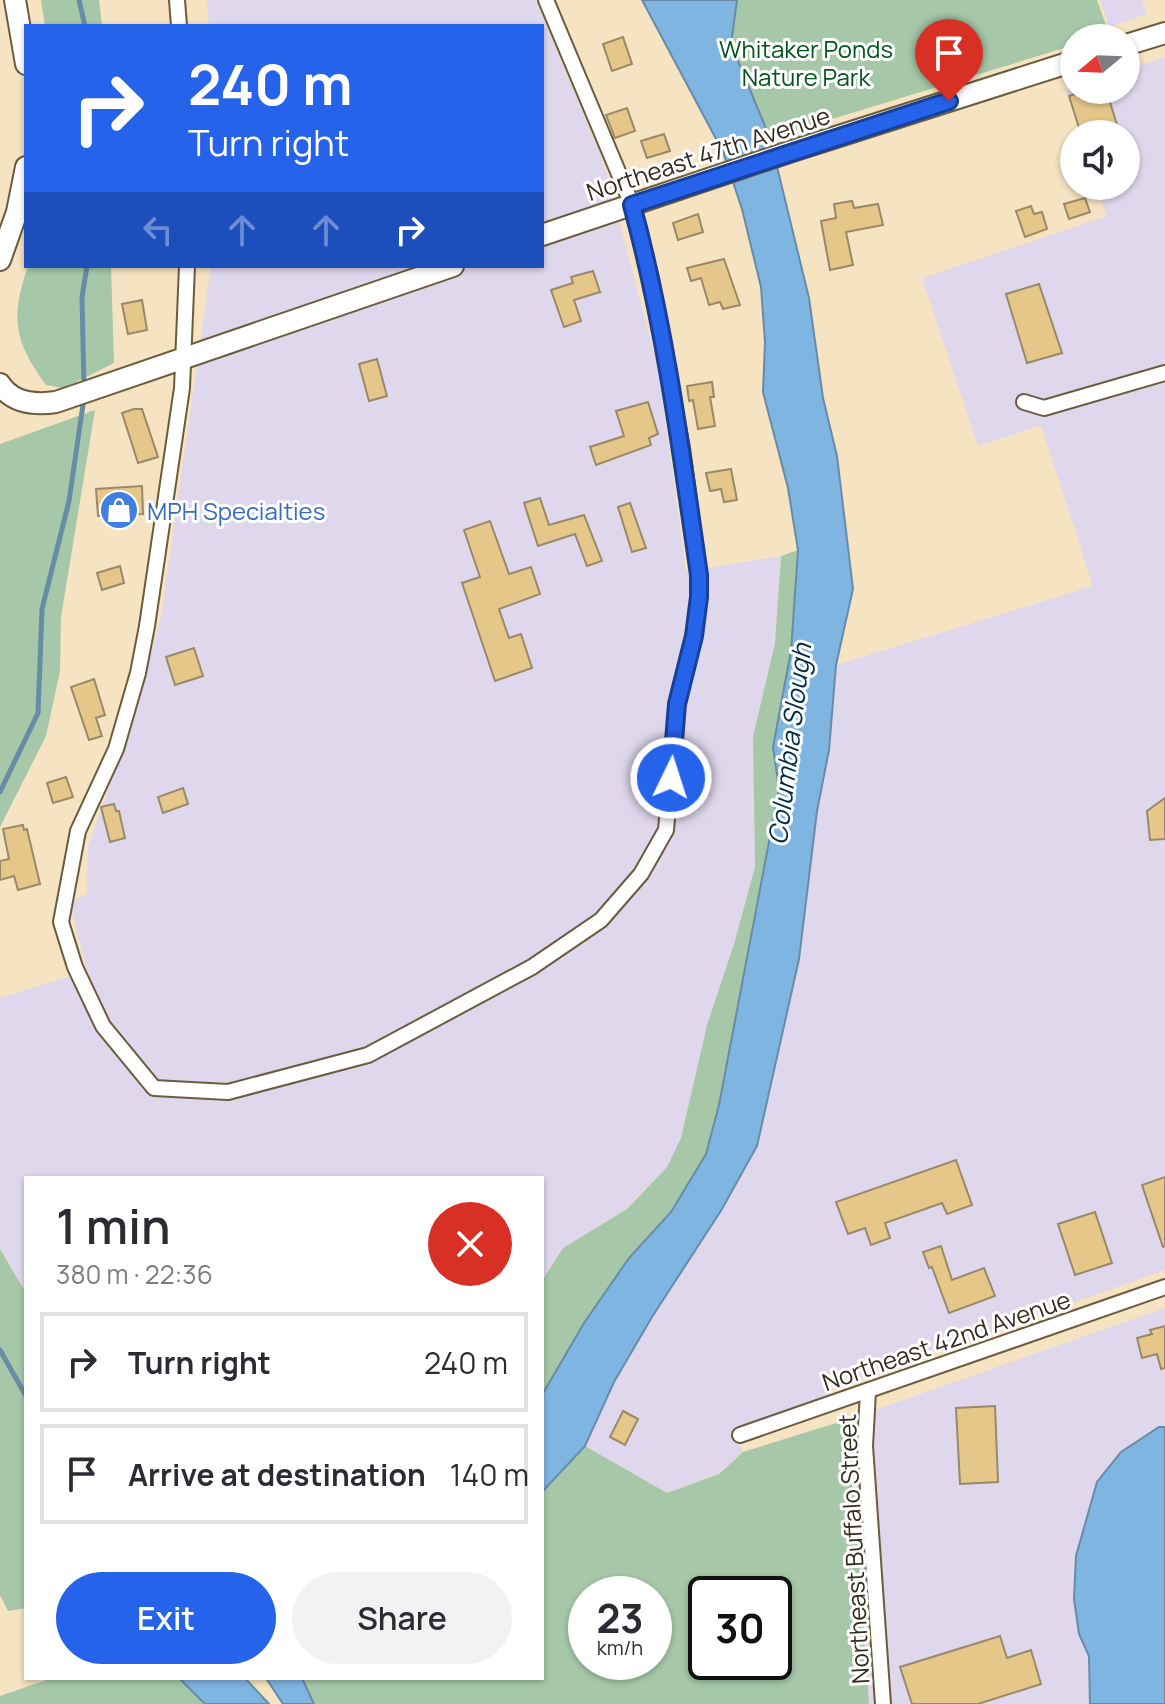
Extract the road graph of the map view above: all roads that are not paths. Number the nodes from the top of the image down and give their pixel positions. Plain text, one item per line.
1 (15, 0) edge
2 (177, 0) edge
3 (546, 0) edge
4 (179, 24) edge
5 (1165, 33) edge
6 (1140, 41) edge
7 (24, 52) edge
8 (1060, 65) edge
9 (24, 177) edge
10 (632, 205) junction
11 (544, 234) edge
12 (0, 260) edge
13 (187, 268) edge
14 (447, 268) edge
15 (184, 359) junction
16 (1165, 373) edge
17 (0, 384) edge
18 (1024, 402) dead end
19 (1165, 1287) edge
20 (868, 1391) junction
21 (740, 1435) dead end
22 (883, 1704) edge

1 - 7 street
2 - 4 street
3 - 10 street
5 - 6 street
8 - 10 street, Northeast 47th Avenue
9 - 12 street
10 - 11 street, Northeast 47th Avenue
10 - 15 street
13 - 15 street
14 - 15 street
15 - 17 street
16 - 18 street
19 - 20 street, Northeast 42nd Avenue
20 - 21 street, Northeast 42nd Avenue
20 - 22 street, Northeast Buffalo Street

